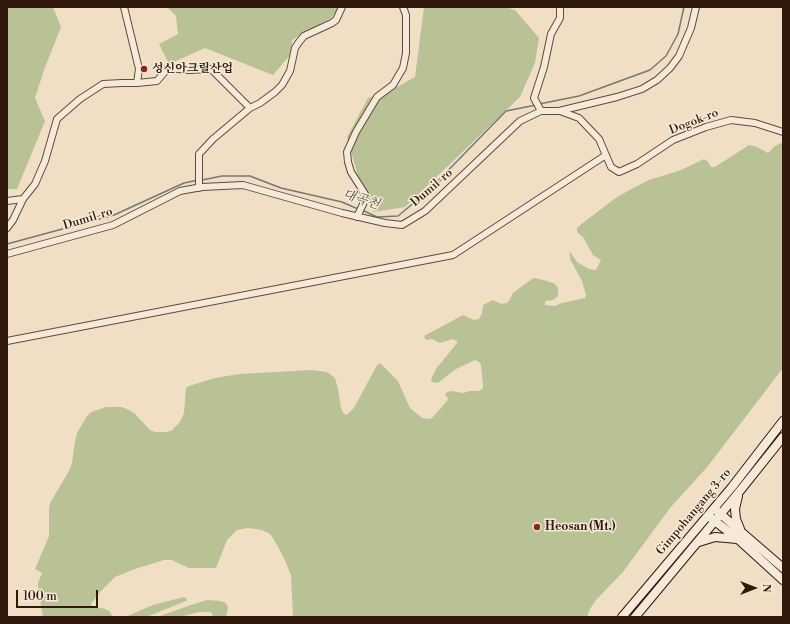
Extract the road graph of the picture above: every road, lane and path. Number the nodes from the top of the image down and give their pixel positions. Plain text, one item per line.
1 (124, 7) edge
2 (342, 7) edge
3 (403, 7) edge
4 (560, 7) edge
5 (696, 7) edge
6 (138, 83) junction
7 (250, 108) junction
8 (540, 110) junction
9 (559, 111) junction
10 (783, 132) edge
11 (606, 155) junction
12 (199, 186) junction
13 (23, 199) junction
14 (7, 202) edge
15 (358, 215) junction
16 (7, 228) edge
17 (7, 254) edge
18 (7, 341) edge
19 (783, 421) edge
20 (783, 437) edge
21 (739, 492) junction
22 (714, 508) junction
23 (721, 514) junction
24 (707, 515) junction
25 (715, 521) junction
26 (742, 531) junction
27 (738, 539) junction
28 (697, 543) junction
29 (783, 568) edge
30 (783, 580) edge
31 (622, 617) edge
32 (635, 617) edge

1 - 6 street
2 - 7 street
3 - 15 street
4 - 8 street
5 - 9 street, Dumil-ro
6 - 7 street
6 - 13 street
7 - 12 street
8 - 9 street, Dumil-ro
8 - 15 street, Dumil-ro
9 - 11 street
10 - 11 street, Dogok-ro
11 - 18 street
12 - 15 street, Dumil-ro
12 - 17 street, Dumil-ro
13 - 14 street
13 - 16 street
19 - 22 street, Gimpohangang 3-ro
20 - 21 street, Gimpohangang 3-ro
21 - 23 street, Gimpohangang 3-ro
21 - 26 street
22 - 23 street
22 - 24 street, Gimpohangang 3-ro
23 - 25 street, Gimpohangang 3-ro
23 - 26 street
24 - 25 street
24 - 31 street, Gimpohangang 3-ro
25 - 27 street
25 - 28 street, Gimpohangang 3-ro
26 - 29 street
27 - 28 street
27 - 30 street
28 - 32 street, Gimpohangang 3-ro

